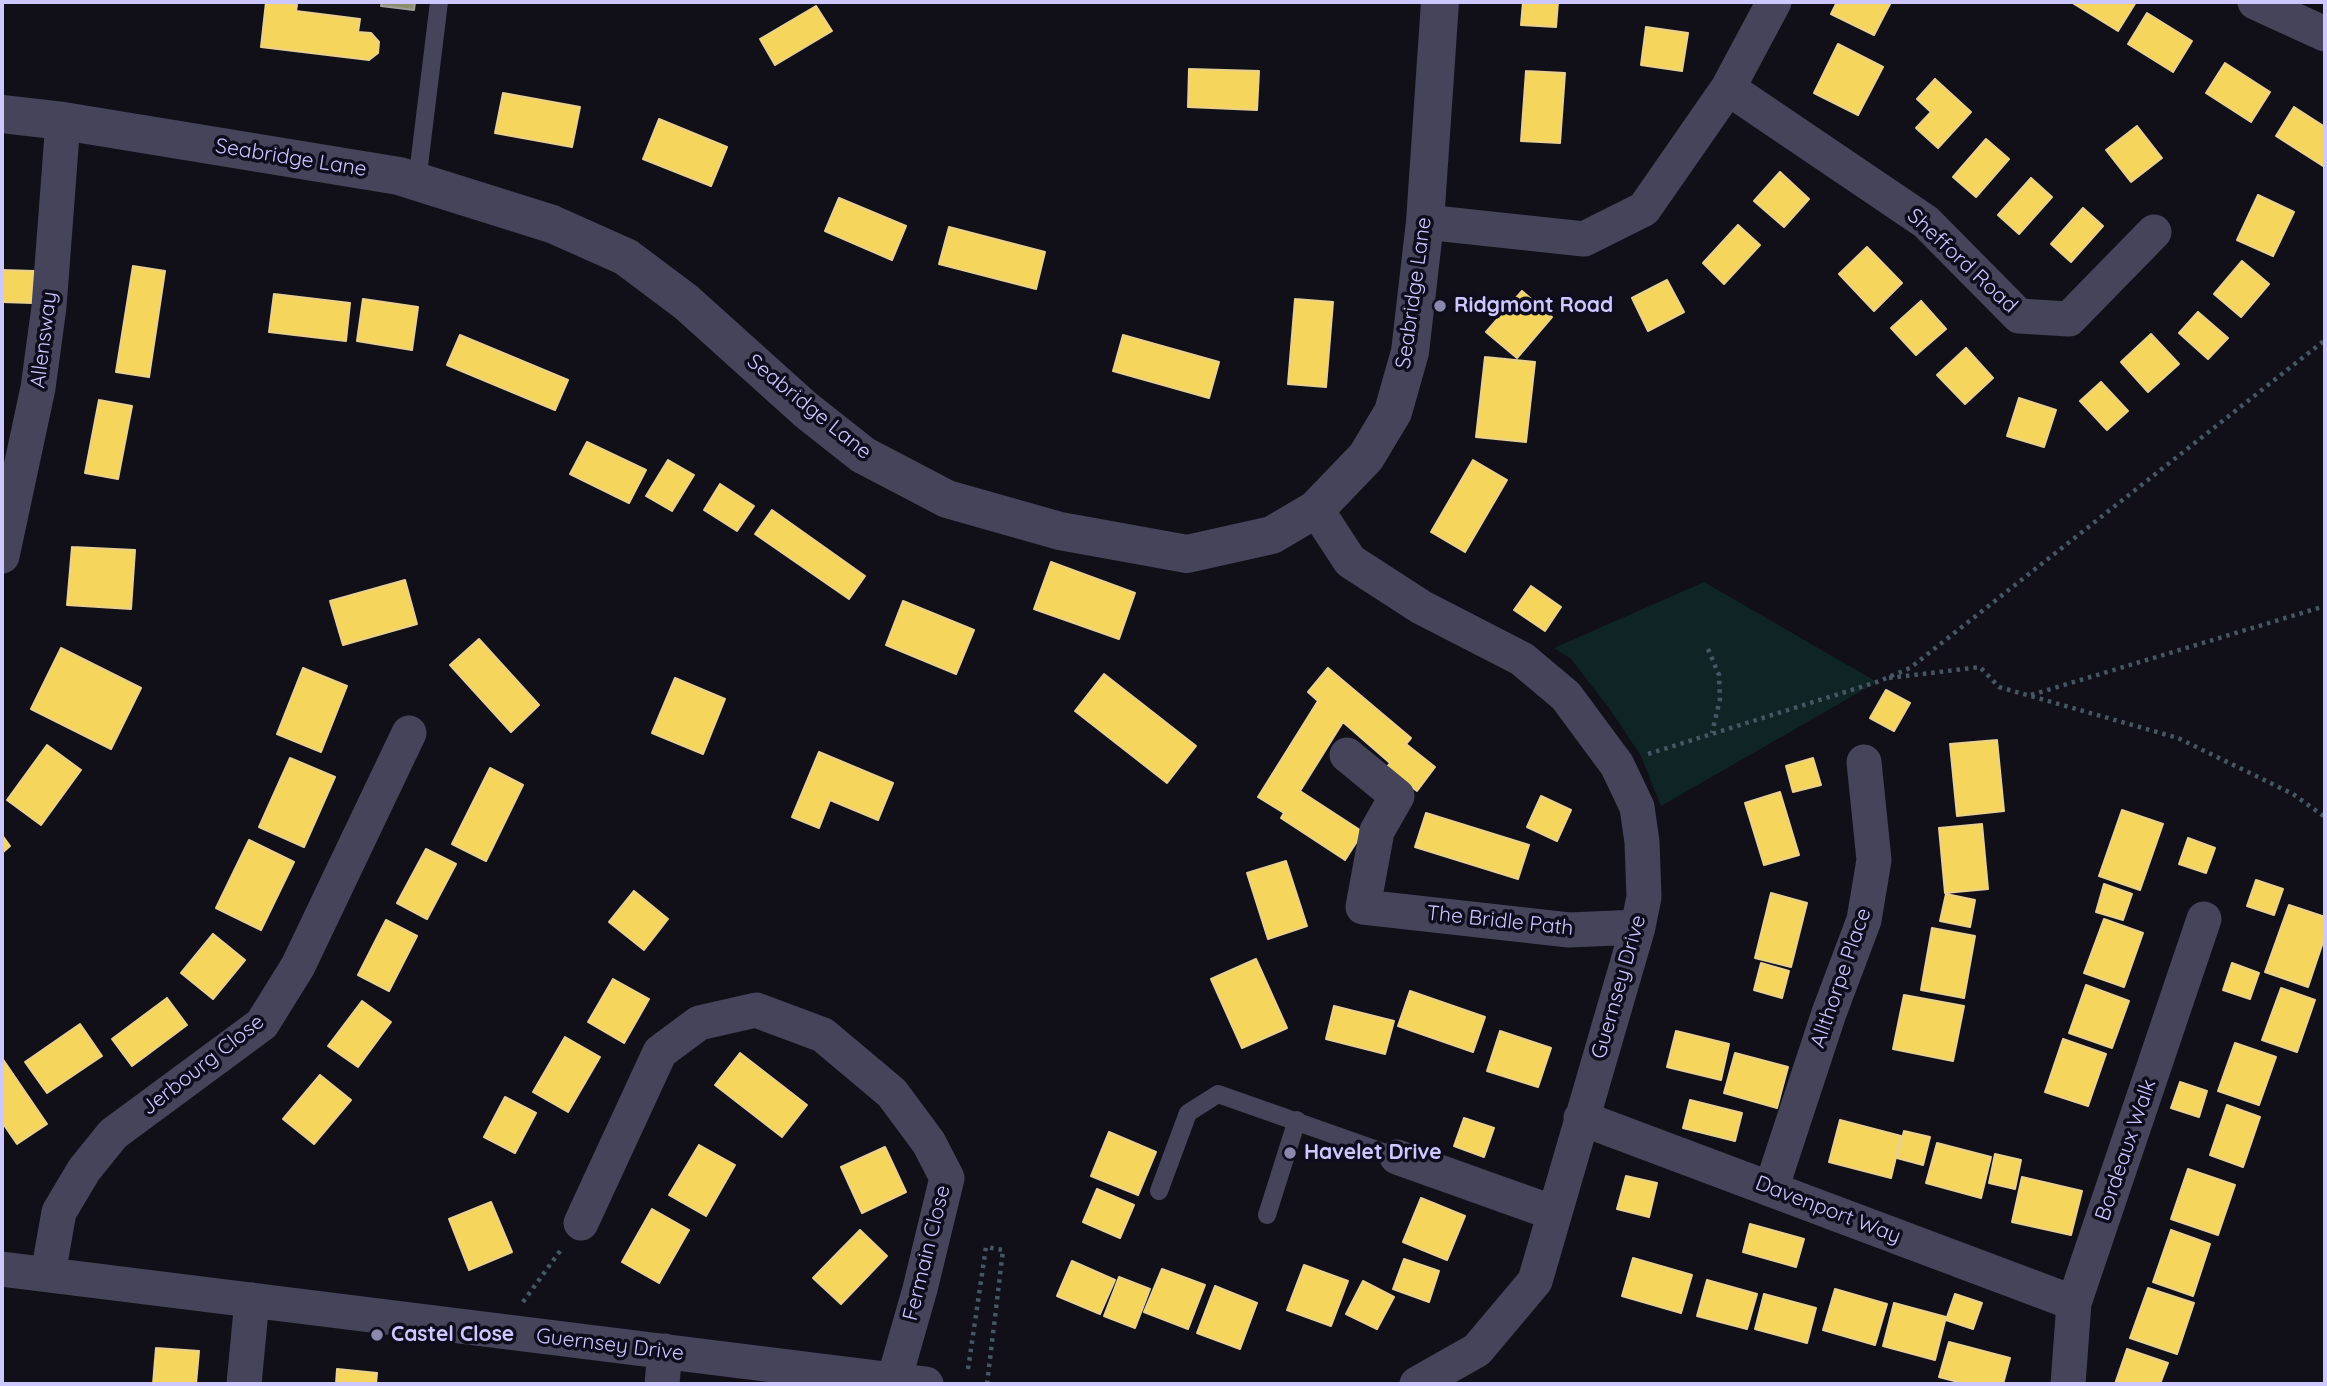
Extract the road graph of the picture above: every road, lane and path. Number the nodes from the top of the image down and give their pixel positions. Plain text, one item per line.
1 (439, 2) edge
2 (1440, 2) edge
3 (1774, 2) edge
4 (2255, 2) edge
5 (2325, 34) edge
6 (1728, 88) junction
7 (2, 114) edge
8 (63, 121) junction
9 (417, 181) junction
10 (1425, 222) junction
11 (2154, 232) dead end
12 (2325, 340) edge
13 (1316, 509) junction
14 (2, 556) edge
15 (2325, 606) edge
16 (1708, 649) dead end
17 (1885, 679) junction
18 (2031, 695) junction
19 (409, 733) dead end
20 (1712, 733) junction
21 (1347, 755) dead end
22 (1864, 762) dead end
23 (1617, 765) junction
24 (2325, 817) edge
25 (2204, 919) dead end
26 (1638, 927) junction
27 (1581, 1118) junction
28 (1297, 1120) junction
29 (1397, 1157) joint
30 (1771, 1189) junction
31 (1159, 1191) dead end
32 (1554, 1213) junction
33 (1267, 1215) dead end
34 (581, 1223) joint
35 (2, 1269) edge
36 (48, 1274) junction
37 (253, 1300) junction
38 (2074, 1303) junction
39 (502, 1331) junction
40 (664, 1368) edge
41 (968, 1369) dead end
42 (910, 1382) edge
43 (244, 1384) edge
44 (987, 1384) edge
45 (1417, 1384) edge
46 (2068, 1384) edge

1 - 9 lane
2 - 10 street, Seabridge Lane
3 - 6 street
4 - 5 street
6 - 10 street
6 - 11 street, Shefford Road
7 - 8 street, Seabridge Lane
8 - 9 street, Seabridge Lane
8 - 14 street, Allensway
9 - 13 street, Seabridge Lane
10 - 13 street, Seabridge Lane
12 - 17 path
13 - 23 street, Guernsey Drive
15 - 18 path
16 - 20 path
17 - 18 path
17 - 20 path
18 - 24 path
19 - 36 street, Jerbourg Close
20 - 23 path
21 - 26 street, The Bridle Path
22 - 30 street, Allthorpe Place
23 - 26 street, Guernsey Drive
25 - 38 street, Bordeaux Walk
26 - 27 street, Guernsey Drive
27 - 30 street, Davenport Way
27 - 32 street, Guernsey Drive
28 - 29 lane
28 - 31 lane
28 - 33 lane
29 - 32 street
30 - 38 street, Davenport Way
32 - 45 street, Guernsey Drive
34 - 39 path
34 - 42 street, Fermain Close
35 - 36 street, Guernsey Drive
36 - 37 street, Guernsey Drive
37 - 39 street, Guernsey Drive
37 - 43 street
38 - 46 street, Bordeaux Walk
39 - 40 street, Guernsey Drive
40 - 42 street, Guernsey Drive
41 - 44 path

